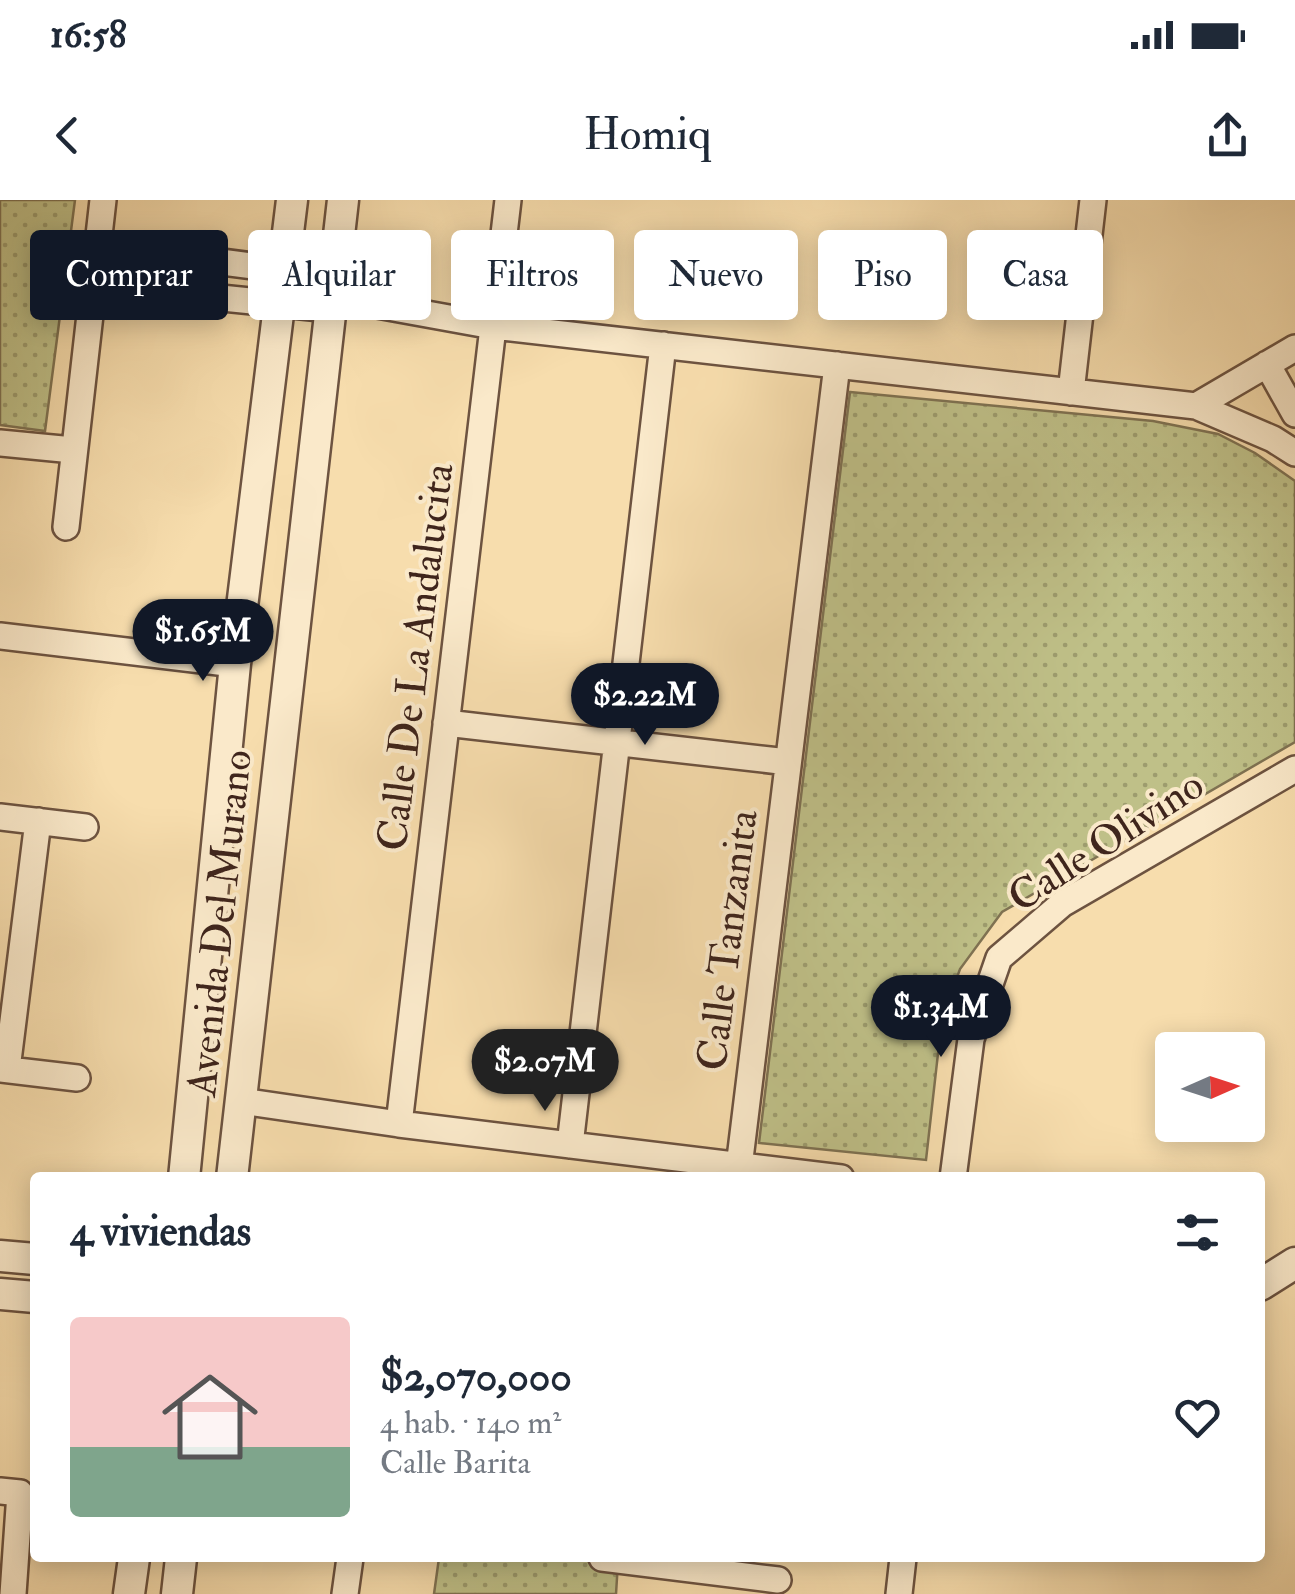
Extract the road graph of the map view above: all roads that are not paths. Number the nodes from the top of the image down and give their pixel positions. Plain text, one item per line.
1 (103, 200) edge
2 (292, 200) edge
3 (342, 200) edge
4 (508, 200) edge
5 (1090, 201) edge
6 (100, 230) edge
7 (288, 230) edge
8 (341, 230) edge
9 (431, 314) edge
10 (90, 320) edge
11 (277, 320) edge
12 (337, 320) edge
13 (493, 326) junction
14 (663, 345) junction
15 (1295, 348) edge
16 (1267, 364) junction
17 (837, 365) junction
18 (1072, 392) junction
19 (1196, 406) junction
20 (1295, 414) edge
21 (0, 443) edge
22 (73, 450) junction
23 (1295, 453) edge
24 (66, 527) dead end
25 (0, 636) edge
26 (235, 664) junction
27 (446, 724) junction
28 (618, 743) junction
29 (788, 762) junction
30 (1295, 770) edge
31 (0, 817) edge
32 (38, 821) junction
33 (85, 828) dead end
34 (4, 1069) edge
35 (77, 1078) dead end
36 (242, 1102) junction
37 (399, 1124) junction
38 (570, 1145) junction
39 (740, 1167) junction
40 (185, 1172) edge
41 (233, 1172) edge
42 (786, 1172) edge
43 (954, 1172) edge
44 (0, 1256) edge
45 (30, 1259) edge
46 (1295, 1263) edge
47 (1265, 1281) edge
48 (0, 1294) edge
49 (30, 1297) edge
50 (10, 1492) edge
51 (133, 1562) edge
52 (181, 1562) edge
53 (350, 1562) edge
54 (621, 1562) edge
55 (903, 1562) edge
56 (778, 1580) dead end
57 (719, 1583) edge
58 (13, 1594) edge
59 (129, 1594) edge
60 (177, 1594) edge
61 (346, 1594) edge
62 (899, 1594) edge

1 - 6 street
2 - 7 street, Avenida Del Murano
3 - 8 street, Avenida Del Murano
4 - 13 street, Calle De La Andalucita
5 - 18 street
9 - 13 street
10 - 22 street
11 - 26 street, Avenida Del Murano
12 - 36 street, Avenida Del Murano
13 - 14 street
13 - 27 street, Calle De La Andalucita
14 - 17 street
14 - 28 street
15 - 16 street
16 - 19 street
16 - 20 street
17 - 18 street
17 - 29 street, Calle Tanzanita
18 - 19 street
19 - 23 street
21 - 22 street
22 - 24 street
25 - 26 street
26 - 40 street, Avenida Del Murano
27 - 28 street
27 - 37 street, Calle De La Andalucita
28 - 29 street
28 - 38 street
29 - 39 street, Calle Tanzanita
30 - 43 street, Calle Olivino
31 - 32 street
32 - 33 street
32 - 34 street
34 - 35 street
36 - 37 street
36 - 41 street, Avenida Del Murano
37 - 38 street
38 - 39 street
39 - 42 street
44 - 45 street
46 - 47 street
48 - 49 street
50 - 58 street
51 - 59 street
52 - 60 street
53 - 61 street
54 - 57 street
55 - 62 street
56 - 57 street

